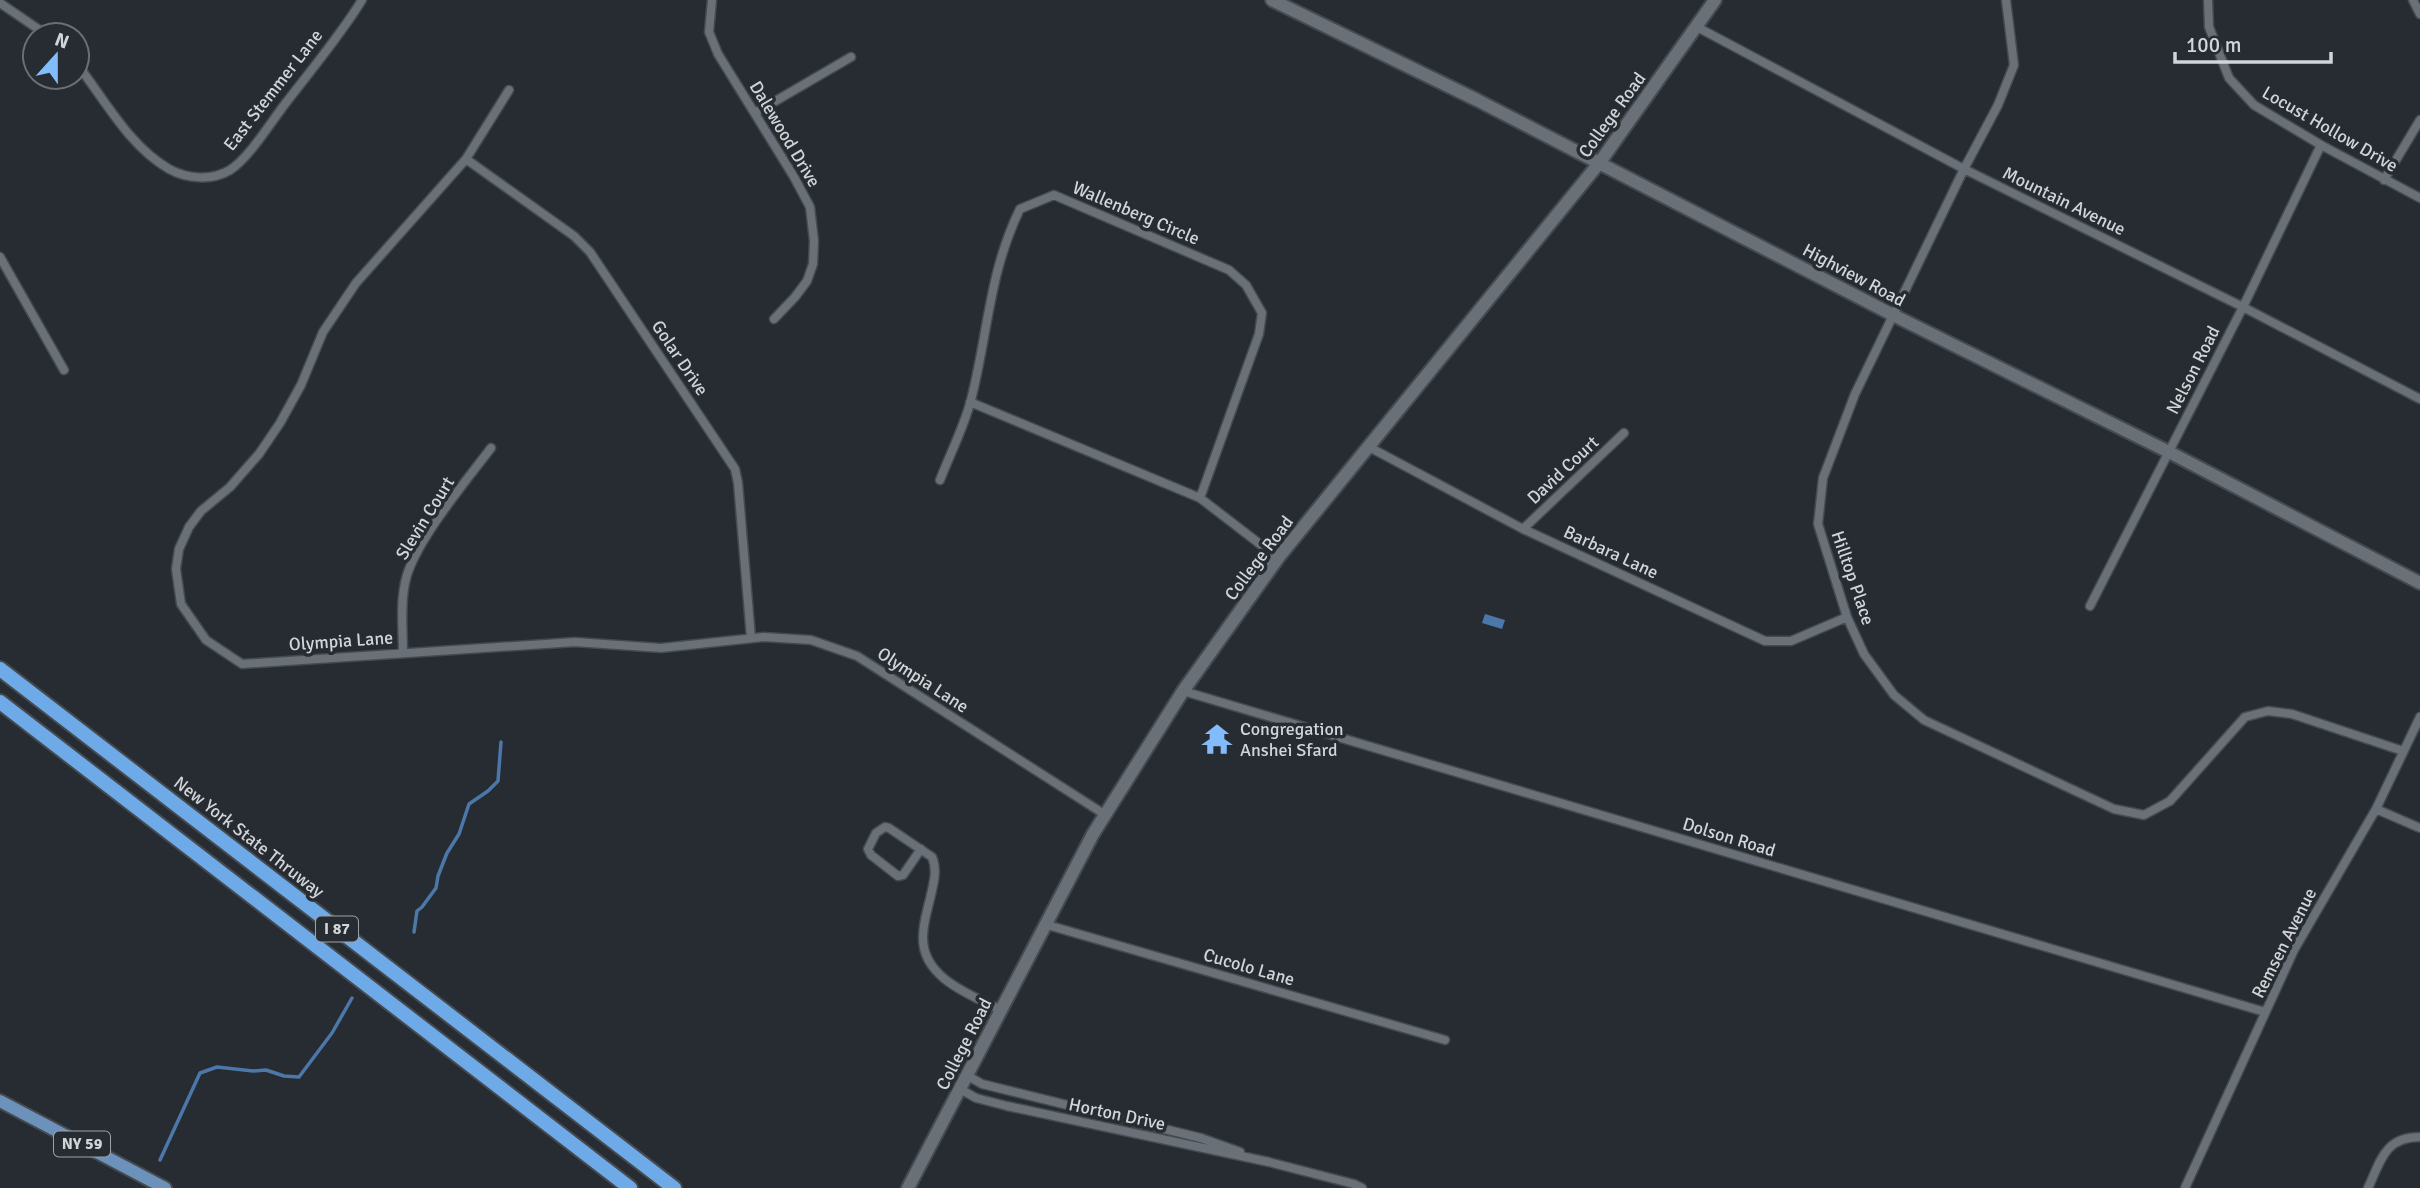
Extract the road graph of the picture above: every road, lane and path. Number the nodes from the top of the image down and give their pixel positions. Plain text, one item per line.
1 (362, 0) edge
2 (712, 0) edge
3 (1272, 0) edge
4 (1715, 0) edge
5 (2006, 0) edge
6 (2208, 0) edge
7 (2413, 0) edge
8 (0, 3) edge
9 (2420, 14) edge
10 (26, 21) edge
11 (1697, 27) junction
12 (851, 57) dead end
13 (91, 83) edge
14 (509, 90) dead end
15 (755, 113) junction
16 (2420, 120) edge
17 (2321, 145) junction
18 (466, 159) junction
19 (1600, 162) junction
20 (1964, 169) junction
21 (2384, 180) junction
22 (2420, 198) edge
23 (0, 257) edge
24 (2243, 307) junction
25 (1895, 316) junction
26 (774, 319) dead end
27 (64, 370) dead end
28 (2420, 399) edge
29 (970, 402) junction
30 (1624, 433) dead end
31 (1369, 447) junction
32 (491, 448) dead end
33 (2169, 452) junction
34 (940, 480) dead end
35 (1200, 498) junction
36 (1523, 529) junction
37 (1278, 558) junction
38 (2420, 583) edge
39 (2090, 606) dead end
40 (1847, 617) junction
41 (751, 638) junction
42 (403, 653) junction
43 (0, 670) edge
44 (1183, 691) junction
45 (0, 702) edge
46 (2420, 717) edge
47 (2403, 751) junction
48 (2376, 808) junction
49 (1104, 814) junction
50 (2420, 828) edge
51 (921, 849) junction
52 (1044, 924) junction
53 (1001, 1010) junction
54 (2265, 1012) junction
55 (1445, 1040) dead end
56 (968, 1076) junction
57 (960, 1089) junction
58 (0, 1101) edge
59 (2420, 1137) edge
60 (1269, 1162) junction
61 (165, 1188) edge
62 (630, 1188) edge
63 (674, 1188) edge
64 (908, 1188) edge
65 (1362, 1188) edge
66 (2185, 1188) edge
67 (2368, 1188) edge

1 - 13 street, East Stemmer Lane
2 - 15 street, Dalewood Drive
3 - 19 street, Highview Road
4 - 11 street, College Road
5 - 20 street, Hilltop Place
6 - 17 street, Locust Hollow Drive
7 - 9 street
8 - 10 street
11 - 19 street, College Road
11 - 20 street, Mountain Avenue
12 - 15 street
14 - 18 street, Olympia Lane
15 - 26 street, Dalewood Drive
16 - 21 street
17 - 21 street, Locust Hollow Drive
17 - 24 street, Nelson Road
18 - 41 street, Golar Drive
18 - 42 street, Olympia Lane
19 - 25 street, Highview Road
19 - 31 street, College Road
20 - 24 street, Mountain Avenue
20 - 25 street, Hilltop Place
21 - 22 street, Locust Hollow Drive
23 - 27 street
24 - 28 street, Mountain Avenue
24 - 33 street, Nelson Road
25 - 33 street, Highview Road
25 - 40 street, Hilltop Place
29 - 34 street
29 - 35 street
29 - 35 street, Wallenberg Circle
30 - 36 street, David Court
31 - 36 street, Barbara Lane
31 - 37 street, College Road
32 - 42 street, Slevin Court
33 - 38 street, Highview Road
33 - 39 street, Nelson Road
35 - 37 street
36 - 40 street, Barbara Lane
37 - 44 street, College Road
40 - 47 street, Hilltop Place
41 - 42 street, Olympia Lane
41 - 49 street, Olympia Lane
43 - 63 highway, New York State Thruway / I 87
44 - 49 street, College Road
44 - 54 street, Dolson Road
45 - 62 highway, I 87
46 - 47 street, Remsen Avenue
47 - 48 street, Remsen Avenue
48 - 50 street
48 - 54 street, Remsen Avenue
49 - 52 street, College Road
51 - 51 street
51 - 53 street
52 - 53 street, College Road
52 - 55 street, Cucolo Lane
53 - 56 street, College Road
54 - 66 street, Remsen Avenue
56 - 57 street, College Road
56 - 60 street, Horton Drive
57 - 60 street, Horton Drive
57 - 64 street, College Road
58 - 61 main road, NY 59
59 - 67 street
60 - 65 street, Horton Drive

